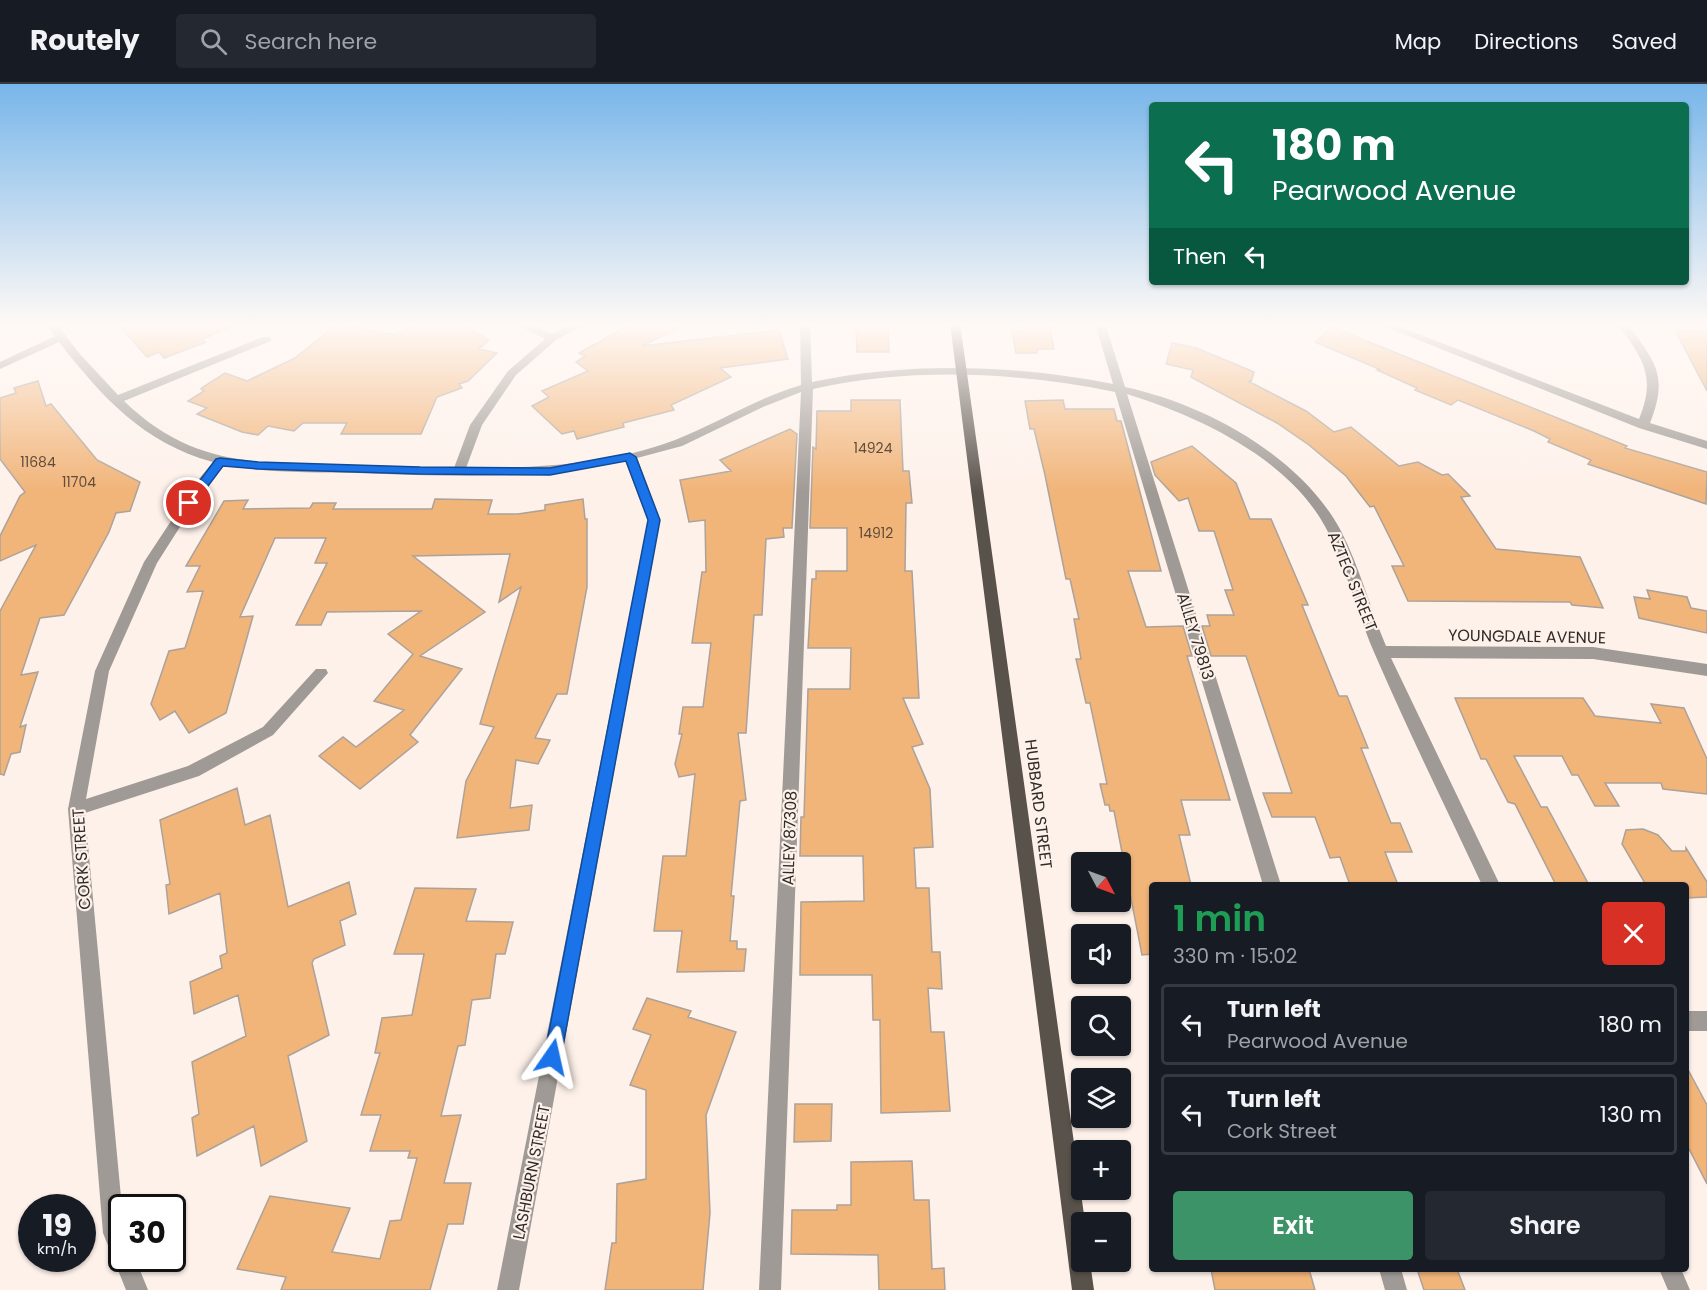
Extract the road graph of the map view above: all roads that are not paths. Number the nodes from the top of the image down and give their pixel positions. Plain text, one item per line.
1 (98, 379) edge
2 (167, 379) edge
3 (508, 379) edge
4 (807, 379) edge
5 (845, 379) edge
6 (963, 379) edge
7 (1070, 379) edge
8 (1118, 379) edge
9 (1531, 379) edge
10 (1653, 379) edge
11 (807, 386) junction
12 (1121, 388) junction
13 (116, 400) junction
14 (1643, 425) junction
15 (1707, 445) edge
16 (630, 457) junction
17 (220, 462) junction
18 (459, 471) junction
19 (1381, 652) junction
20 (1707, 670) edge
21 (321, 673) dead end
22 (76, 809) junction
23 (1271, 882) edge
24 (1490, 882) edge
25 (1689, 1021) edge
26 (1707, 1021) edge
27 (111, 1194) edge
28 (130, 1272) edge
29 (1391, 1272) edge
30 (1671, 1272) edge
31 (137, 1290) edge
32 (508, 1290) edge
33 (770, 1290) edge
34 (1083, 1290) edge
35 (1396, 1290) edge
36 (1679, 1290) edge

1 - 13 street, AZTEC STREET
2 - 13 street
3 - 18 street
4 - 11 street, ALLEY 87308
5 - 11 street, AZTEC STREET
6 - 34 main road, HUBBARD STREET
7 - 12 street, AZTEC STREET
8 - 12 street, ALLEY 79813
9 - 14 street
10 - 14 street
11 - 16 street, AZTEC STREET
11 - 33 street, ALLEY 87308
12 - 19 street, AZTEC STREET
12 - 23 street, ALLEY 79813
13 - 17 street, AZTEC STREET
14 - 15 street
16 - 18 street, AZTEC STREET
16 - 32 street, LASHBURN STREET
17 - 18 street, AZTEC STREET
17 - 22 street, CORK STREET
19 - 20 street, YOUNGDALE AVENUE
19 - 24 street, AZTEC STREET
21 - 22 street
22 - 27 street, CORK STREET
25 - 26 street
28 - 31 street
29 - 35 street
30 - 36 street

